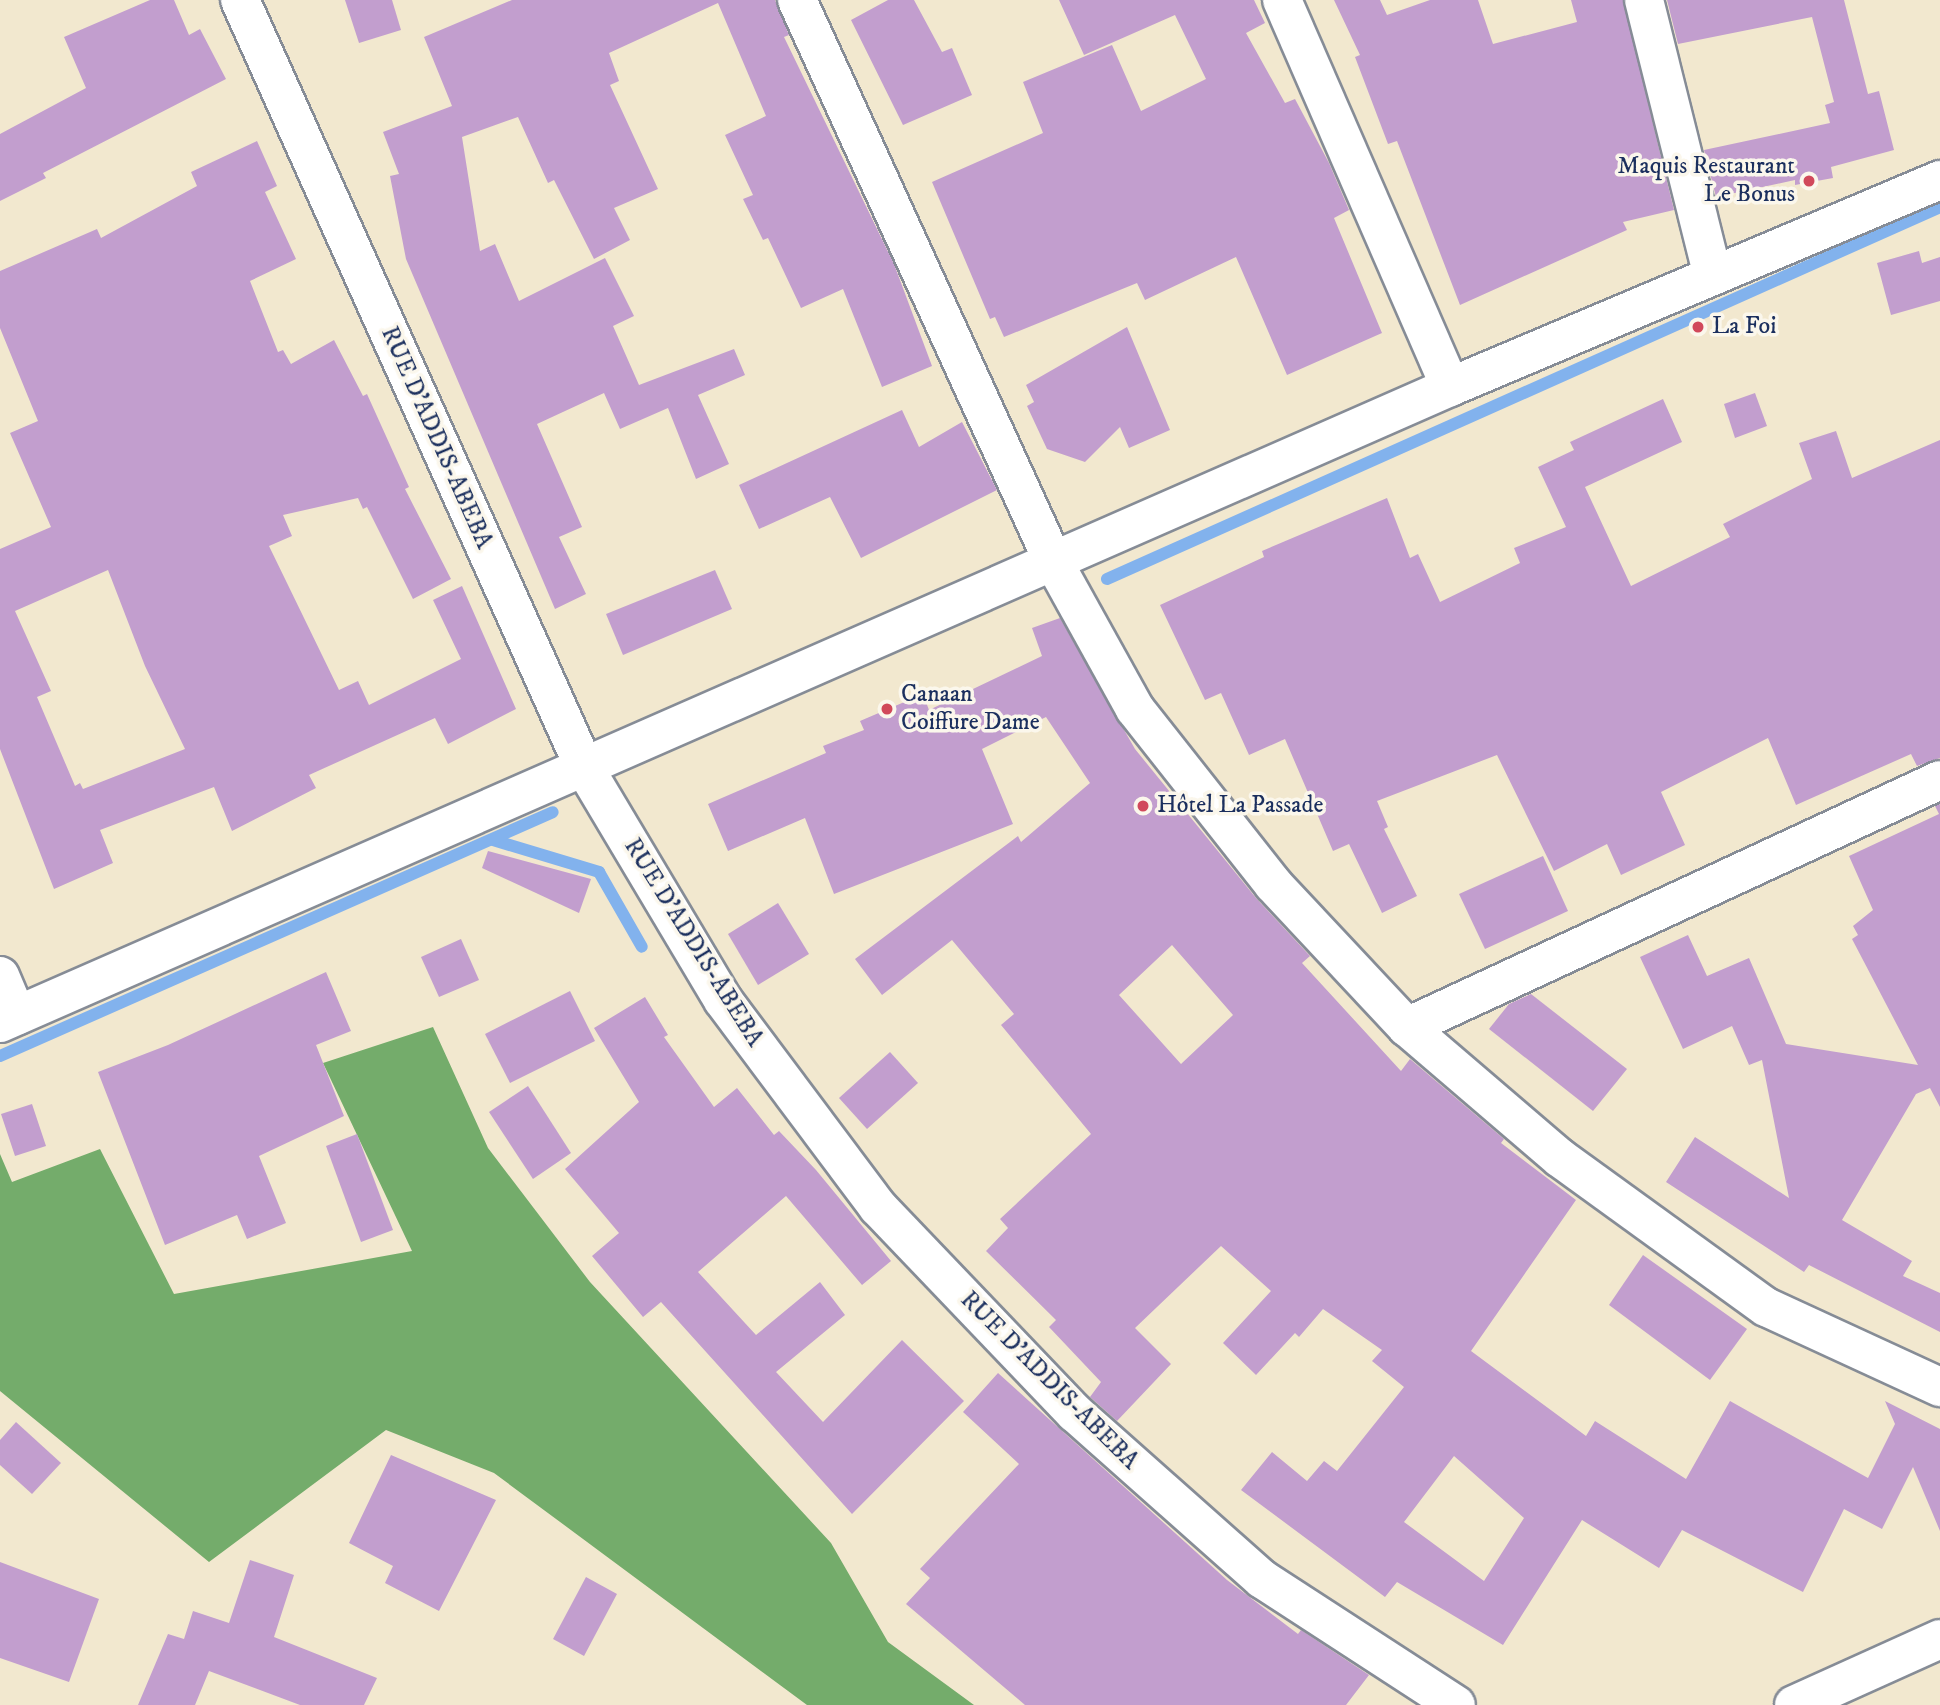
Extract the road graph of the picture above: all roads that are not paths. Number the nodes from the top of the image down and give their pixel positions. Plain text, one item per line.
1 (240, 0) edge
2 (797, 0) edge
3 (1282, 0) edge
4 (1643, 0) edge
5 (1940, 180) edge
6 (1713, 276) junction
7 (1450, 387) junction
8 (1053, 561) junction
9 (584, 767) junction
10 (1940, 780) edge
11 (0, 976) edge
12 (9, 1020) edge
13 (1407, 1027) junction
14 (1940, 1387) edge
15 (1940, 1639) edge
16 (1456, 1705) edge
17 (1794, 1705) edge

1 - 9 street, RUE D'ADDIS-ABEBA
2 - 8 street
3 - 7 street
4 - 6 street
5 - 6 street
6 - 7 street
7 - 8 street
8 - 9 street
8 - 13 street
9 - 12 street
9 - 16 street, RUE D'ADDIS-ABEBA
10 - 13 street
11 - 12 street
13 - 14 street
15 - 17 street

